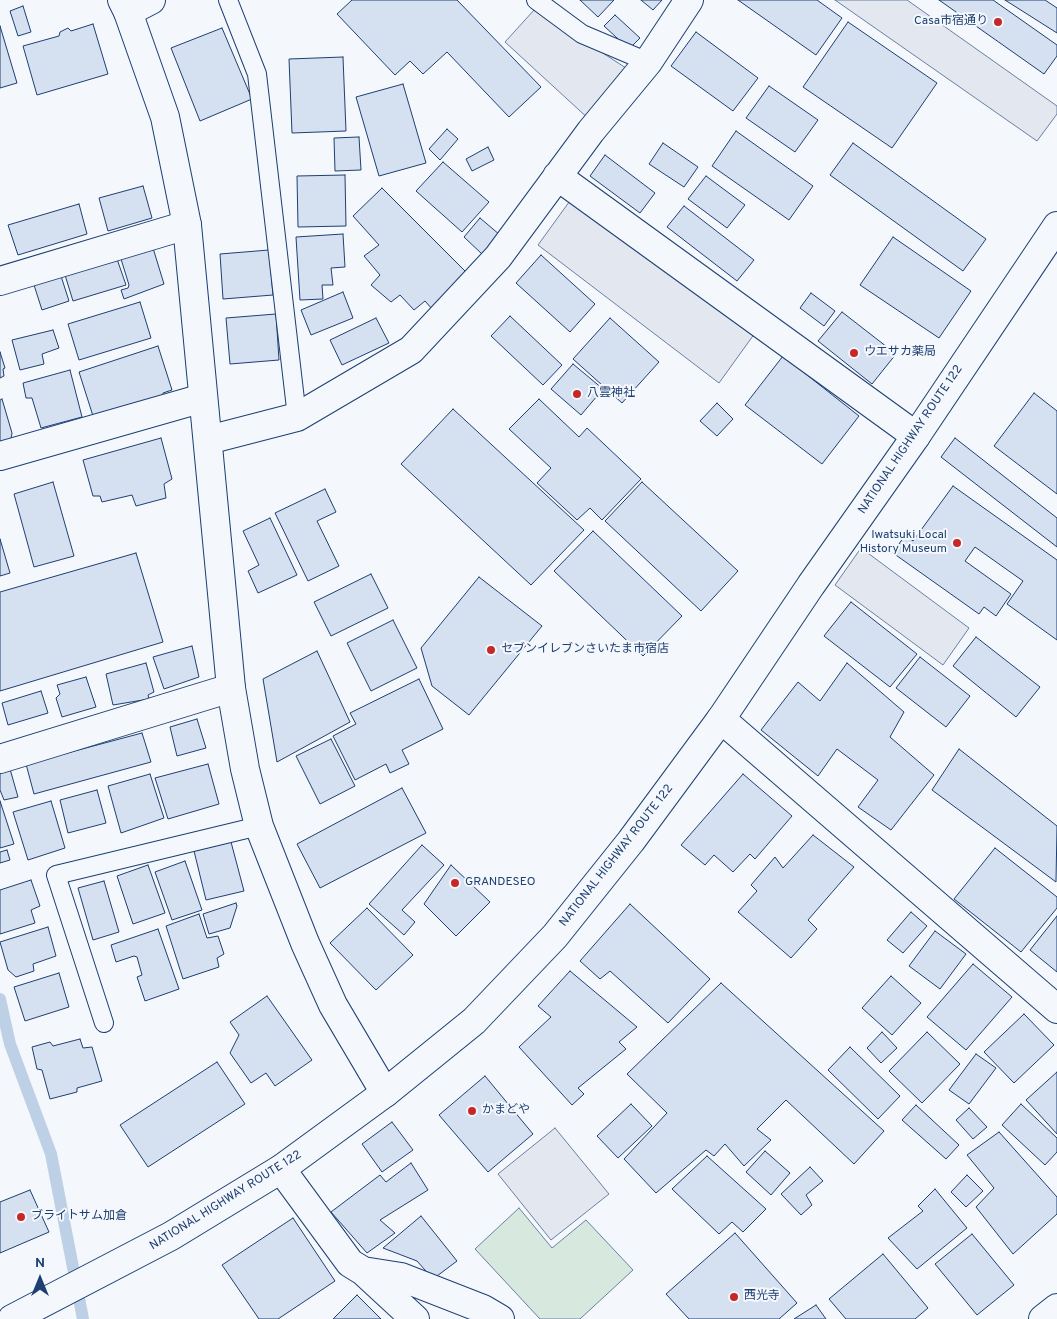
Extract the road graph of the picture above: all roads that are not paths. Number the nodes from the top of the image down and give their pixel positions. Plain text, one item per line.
1 (228, 0) edge
2 (536, 0) edge
3 (689, 0) edge
4 (134, 4) edge
5 (648, 62) junction
6 (557, 176) junction
7 (187, 225) junction
8 (1057, 226) edge
9 (0, 282) edge
10 (204, 398) junction
11 (297, 417) junction
12 (916, 436) junction
13 (208, 440) junction
14 (0, 456) edge
15 (231, 688) junction
16 (721, 719) junction
17 (0, 759) edge
18 (259, 826) junction
19 (1057, 1009) edge
20 (104, 1023) dead end
21 (385, 1093) junction
22 (281, 1169) junction
23 (363, 1271) junction
24 (1057, 1308) edge
25 (12, 1319) edge
26 (415, 1319) edge
27 (500, 1319) edge
28 (1043, 1319) edge

1 - 11 lane
2 - 5 lane
3 - 5 main road
4 - 7 main road
5 - 6 main road
6 - 11 main road
6 - 12 main road
7 - 9 main road
7 - 10 main road
8 - 12 main road, NATIONAL HIGHWAY ROUTE 122
10 - 13 main road
10 - 14 main road
11 - 13 main road
12 - 16 main road, NATIONAL HIGHWAY ROUTE 122
13 - 15 main road
15 - 17 main road
15 - 18 main road
16 - 19 main road
16 - 21 main road, NATIONAL HIGHWAY ROUTE 122
18 - 20 lane
18 - 21 main road
21 - 22 main road, NATIONAL HIGHWAY ROUTE 122
22 - 23 main road
22 - 25 main road, NATIONAL HIGHWAY ROUTE 122
23 - 26 main road
23 - 27 main road
24 - 28 main road

